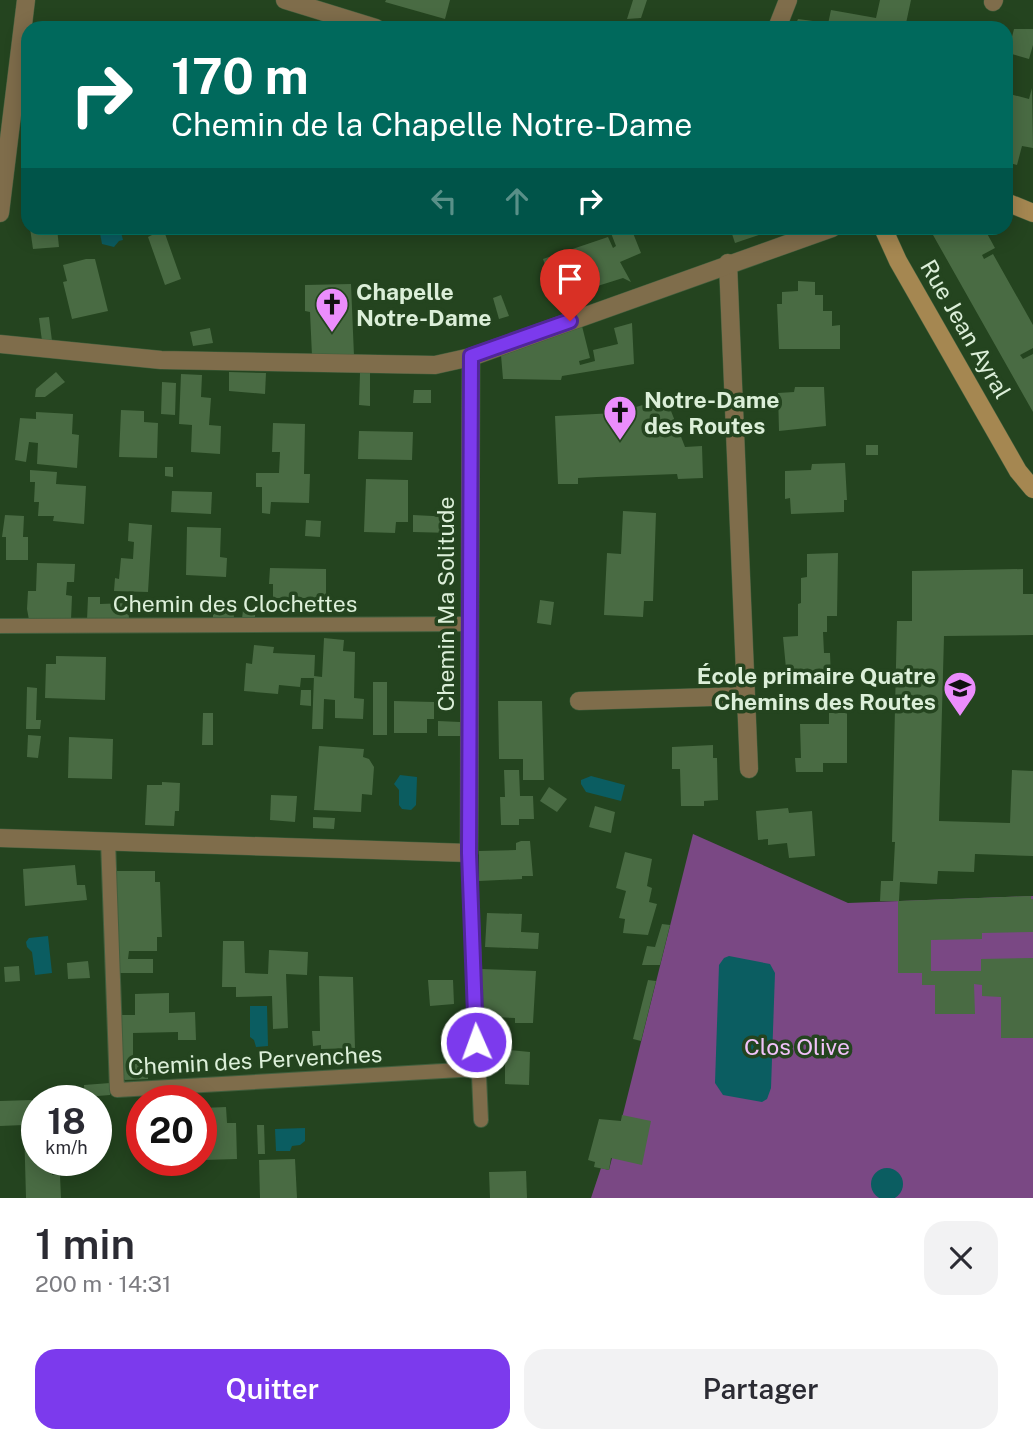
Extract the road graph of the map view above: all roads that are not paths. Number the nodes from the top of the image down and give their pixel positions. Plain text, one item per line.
1 (26, 0) edge
2 (285, 0) edge
3 (788, 0) edge
4 (23, 21) edge
5 (353, 21) edge
6 (780, 21) edge
7 (21, 41) edge
8 (1013, 205) edge
9 (0, 213) edge
10 (1033, 213) edge
11 (811, 235) edge
12 (886, 235) edge
13 (728, 263) junction
14 (0, 344) edge
15 (471, 356) junction
16 (1033, 489) edge
17 (470, 624) junction
18 (0, 626) edge
19 (745, 696) junction
20 (579, 701) dead end
21 (749, 769) dead end
22 (0, 838) edge
23 (107, 841) junction
24 (469, 853) junction
25 (477, 1069) junction
26 (481, 1121) dead end

1 - 4 street
2 - 5 street
3 - 6 street
7 - 9 street
8 - 10 main road
11 - 13 street
12 - 16 main road, Rue Jean Ayral
13 - 15 street
13 - 19 street
14 - 15 street
15 - 17 street, Chemin Ma Solitude
17 - 18 lane, Chemin des Clochettes
17 - 24 street, Chemin Ma Solitude
19 - 20 street
19 - 21 street
22 - 23 street
23 - 24 street
23 - 25 lane, Chemin des Pervenches
24 - 25 lane, Chemin Ma Solitude
25 - 26 lane, Chemin Ma Solitude

